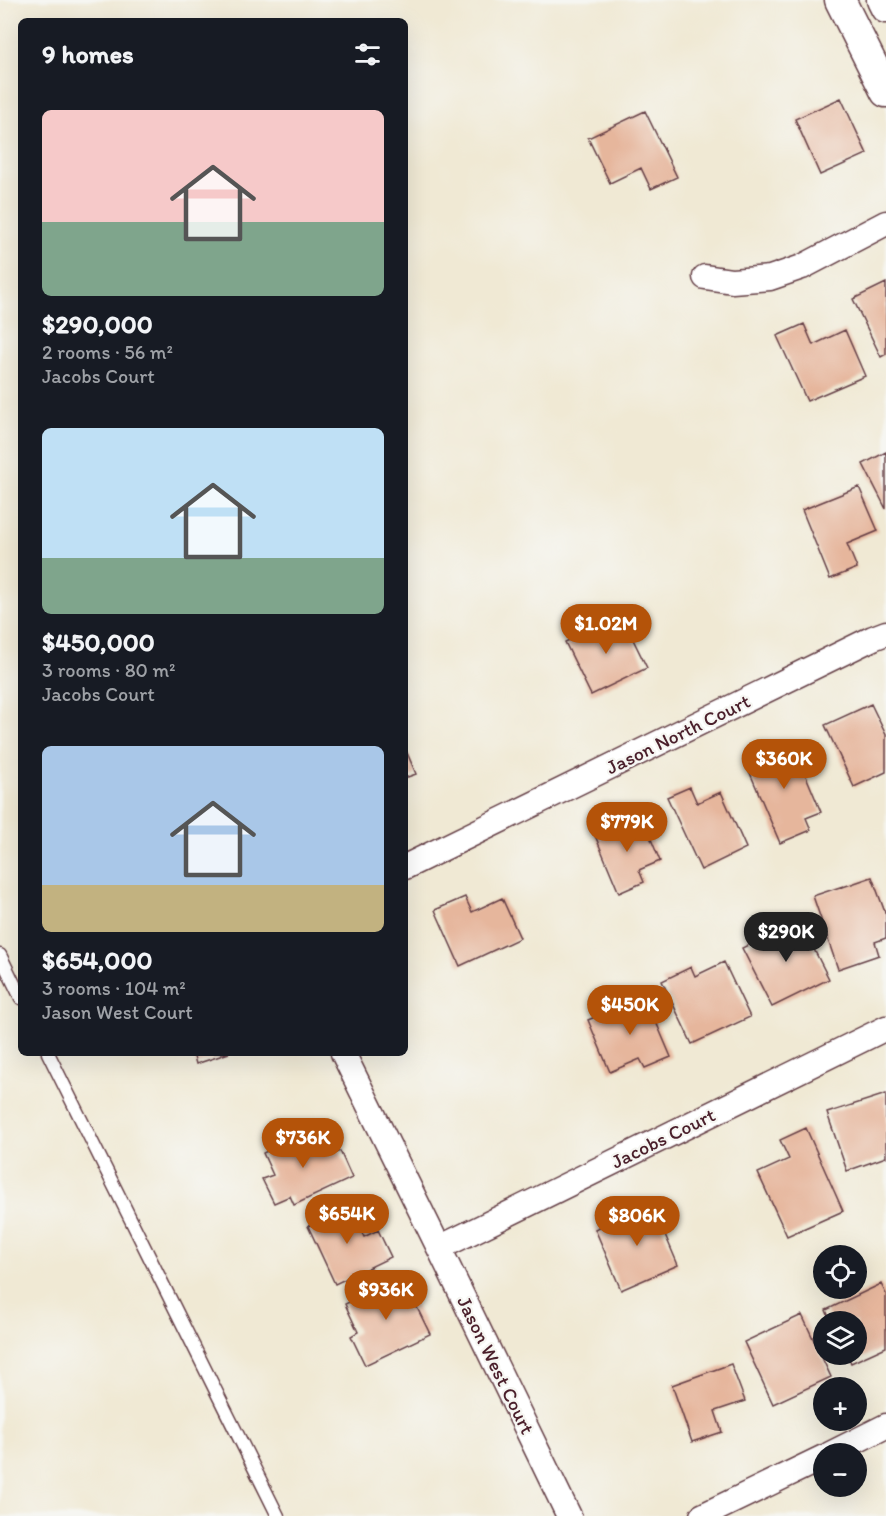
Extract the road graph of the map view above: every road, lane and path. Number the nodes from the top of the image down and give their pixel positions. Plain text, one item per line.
1 (840, 0) edge
2 (882, 0) edge
3 (886, 8) edge
4 (886, 92) edge
5 (886, 224) edge
6 (705, 277) dead end
7 (886, 633) edge
8 (408, 866) edge
9 (0, 955) edge
10 (18, 992) edge
11 (886, 1028) edge
12 (49, 1056) edge
13 (344, 1056) edge
14 (439, 1248) junction
15 (886, 1426) edge
16 (852, 1443) edge
17 (813, 1462) edge
18 (278, 1516) edge
19 (569, 1516) edge
20 (702, 1516) edge

1 - 4 street
2 - 3 street
5 - 6 street
7 - 8 street, Jason North Court
9 - 10 lane
11 - 14 street, Jacobs Court
12 - 18 lane
13 - 14 street, Jason West Court
14 - 19 street, Jason West Court
15 - 16 street
17 - 20 street

